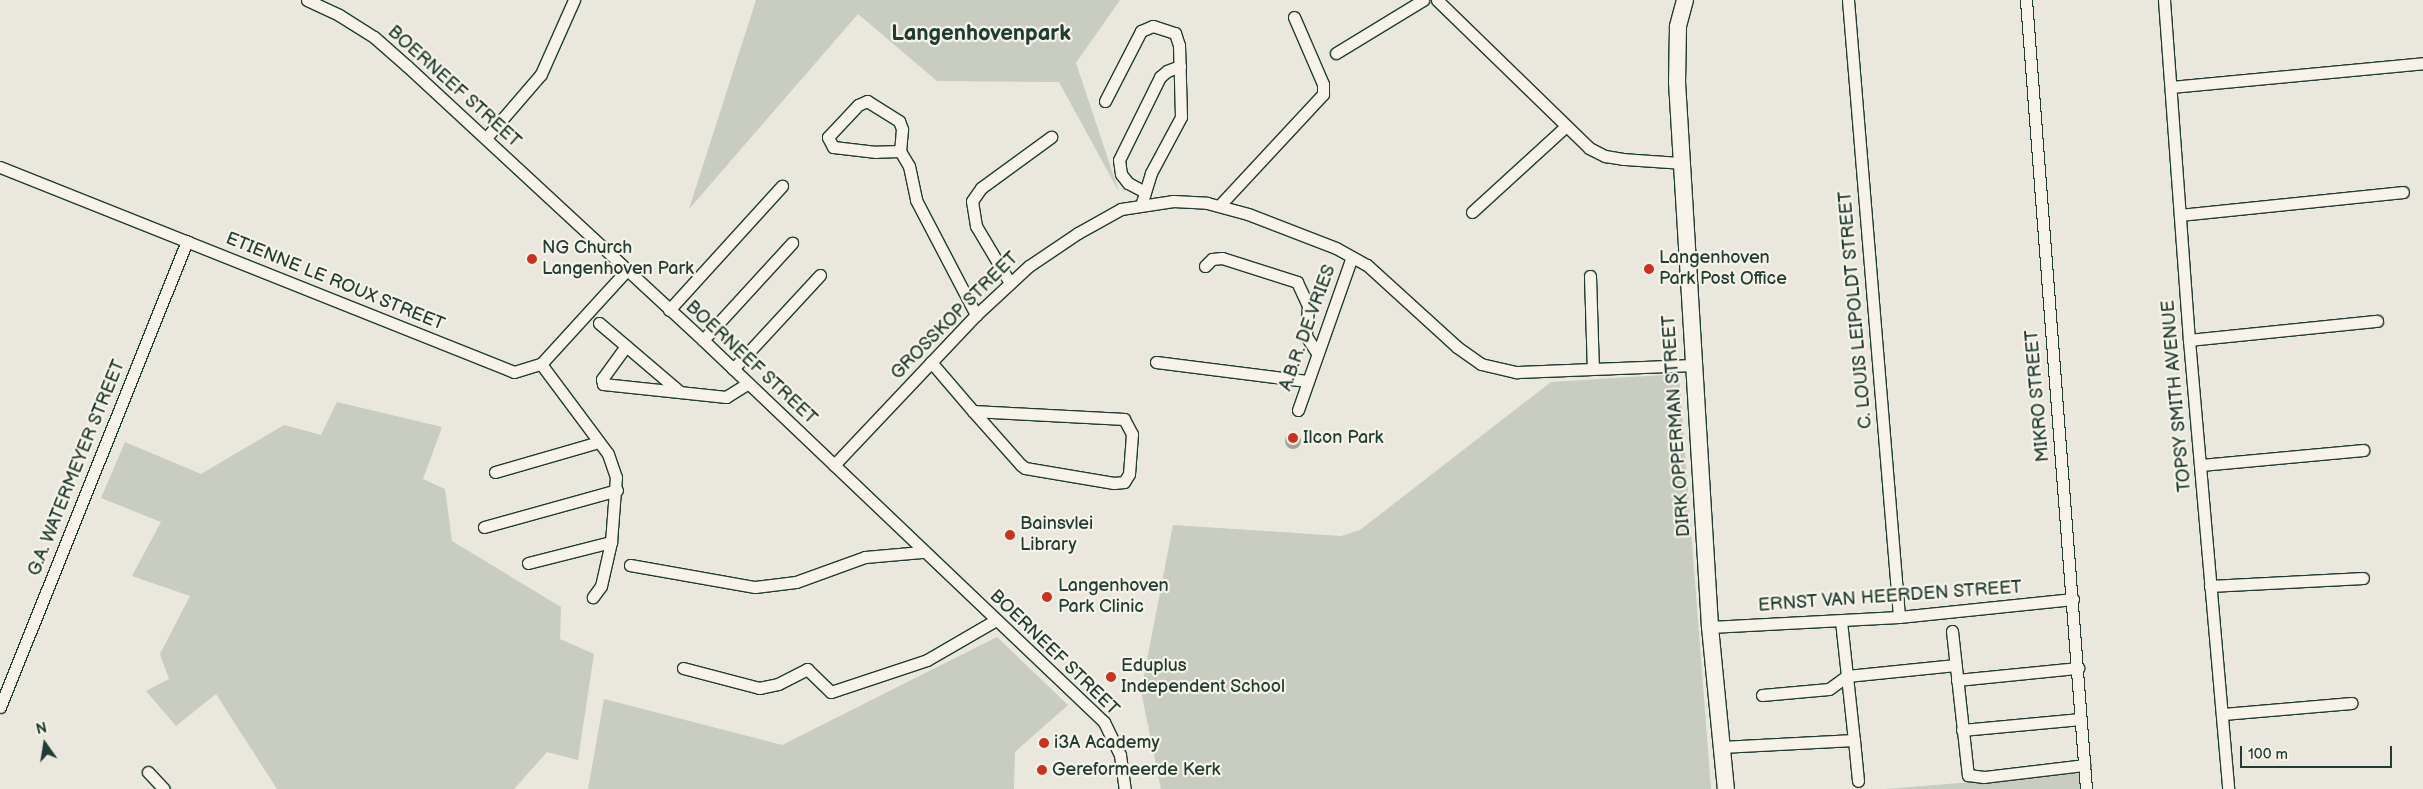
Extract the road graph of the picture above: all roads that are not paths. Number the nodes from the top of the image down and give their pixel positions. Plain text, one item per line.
1 (306, 0) edge
2 (574, 0) edge
3 (1423, 0) edge
4 (1437, 0) edge
5 (1685, 0) edge
6 (1848, 0) edge
7 (2026, 0) edge
8 (2164, 0) edge
9 (1294, 17) dead end
10 (1336, 53) dead end
11 (2423, 63) edge
12 (1180, 66) junction
13 (2171, 87) junction
14 (1104, 101) dead end
15 (1565, 127) junction
16 (486, 138) junction
17 (1051, 138) dead end
18 (900, 150) junction
19 (1682, 163) junction
20 (0, 167) edge
21 (782, 186) dead end
22 (1144, 192) junction
23 (2403, 192) dead end
24 (1141, 205) junction
25 (1220, 206) junction
26 (1472, 212) dead end
27 (2180, 215) junction
28 (188, 241) junction
29 (792, 243) dead end
30 (1352, 257) junction
31 (1204, 266) dead end
32 (626, 271) junction
33 (820, 275) dead end
34 (1590, 276) dead end
35 (1010, 283) junction
36 (669, 310) junction
37 (976, 315) junction
38 (2377, 321) dead end
39 (599, 323) dead end
40 (703, 340) junction
41 (2189, 340) junction
42 (626, 346) junction
43 (1317, 353) junction
44 (931, 362) junction
45 (1156, 362) dead end
46 (541, 364) junction
47 (1694, 365) junction
48 (733, 369) junction
49 (1592, 369) junction
50 (1307, 382) junction
51 (748, 383) junction
52 (680, 392) junction
53 (1298, 410) dead end
54 (973, 411) junction
55 (599, 442) junction
56 (2363, 450) dead end
57 (2201, 465) junction
58 (834, 466) junction
59 (495, 472) dead end
60 (617, 490) junction
61 (484, 527) dead end
62 (611, 542) junction
63 (922, 552) junction
64 (528, 563) dead end
65 (630, 565) dead end
66 (2363, 578) dead end
67 (2210, 586) junction
68 (593, 597) dead end
69 (2073, 599) junction
70 (1899, 617) junction
71 (996, 620) junction
72 (1841, 621) junction
73 (1710, 627) junction
74 (1952, 631) dead end
75 (1955, 665) junction
76 (682, 668) dead end
77 (2078, 668) junction
78 (1847, 676) junction
79 (1957, 680) junction
80 (1762, 695) dead end
81 (2352, 703) dead end
82 (0, 707) edge
83 (2223, 714) junction
84 (2080, 718) junction
85 (1962, 730) junction
86 (1854, 740) junction
87 (1721, 746) junction
88 (2084, 765) junction
89 (148, 772) dead end
90 (1858, 781) dead end
91 (164, 789) edge
92 (1125, 789) edge
93 (1726, 789) edge
94 (2086, 789) edge
95 (2228, 789) edge

1 - 16 street, BOERNEEF STREET
2 - 16 street
3 - 10 street
4 - 15 street
5 - 19 street, DIRK OPPERMAN STREET
6 - 70 street, C. LOUIS LEIPOLDT STREET
7 - 69 street, MIKRO STREET
8 - 13 street, TOPSY SMITH AVENUE
9 - 25 street
11 - 13 street
12 - 14 street
12 - 22 street
12 - 22 street
13 - 27 street, TOPSY SMITH AVENUE
15 - 19 street
15 - 26 street
16 - 32 street, BOERNEEF STREET
17 - 35 street
18 - 18 street
18 - 37 street
19 - 47 street, DIRK OPPERMAN STREET
20 - 28 street, ETIENNE LE ROUX STREET
21 - 36 street
22 - 24 street
23 - 27 street
24 - 25 street, GROSSKOP STREET
24 - 35 street, GROSSKOP STREET
25 - 30 street, GROSSKOP STREET
27 - 41 street, TOPSY SMITH AVENUE
28 - 46 street, ETIENNE LE ROUX STREET
28 - 82 street, G.A. WATERMEYER STREET
29 - 40 street
30 - 43 street, A.B.R. DE VRIES
30 - 49 street, GROSSKOP STREET
31 - 43 street
32 - 36 street, BOERNEEF STREET
32 - 46 street
33 - 48 street
34 - 49 street
35 - 37 street, GROSSKOP STREET
36 - 40 street, BOERNEEF STREET
37 - 44 street, GROSSKOP STREET
38 - 41 street
39 - 42 street
40 - 48 street, BOERNEEF STREET
41 - 57 street, TOPSY SMITH AVENUE
42 - 52 street
42 - 52 street
43 - 50 street, A.B.R. DE VRIES
44 - 54 street
44 - 58 street, GROSSKOP STREET
45 - 50 street
46 - 55 street
47 - 49 street, GROSSKOP STREET
47 - 73 street, DIRK OPPERMAN STREET
48 - 51 street, BOERNEEF STREET
50 - 53 street, A.B.R. DE VRIES
51 - 52 street
51 - 58 street, BOERNEEF STREET
54 - 54 street
55 - 59 street
55 - 60 street
56 - 57 street
57 - 67 street, TOPSY SMITH AVENUE
58 - 63 street, BOERNEEF STREET
60 - 61 street
60 - 62 street
62 - 64 street
62 - 68 street
63 - 65 street
63 - 71 street, BOERNEEF STREET
66 - 67 street
67 - 83 street, TOPSY SMITH AVENUE
69 - 70 street, ERNST VAN HEERDEN STREET
69 - 77 street, MIKRO STREET
70 - 72 street, ERNST VAN HEERDEN STREET
71 - 76 street
71 - 92 street, BOERNEEF STREET
72 - 73 street, ERNST VAN HEERDEN STREET
72 - 78 street
73 - 87 street, DIRK OPPERMAN STREET
74 - 75 street
75 - 78 street
75 - 79 street
77 - 79 street
77 - 84 street, MIKRO STREET
78 - 80 street
78 - 86 street
79 - 85 street
81 - 83 street
83 - 95 street, TOPSY SMITH AVENUE
84 - 85 street
84 - 88 street, MIKRO STREET
85 - 88 street
86 - 87 street
86 - 90 street
87 - 93 street, DIRK OPPERMAN STREET
88 - 94 street, MIKRO STREET
89 - 91 street

